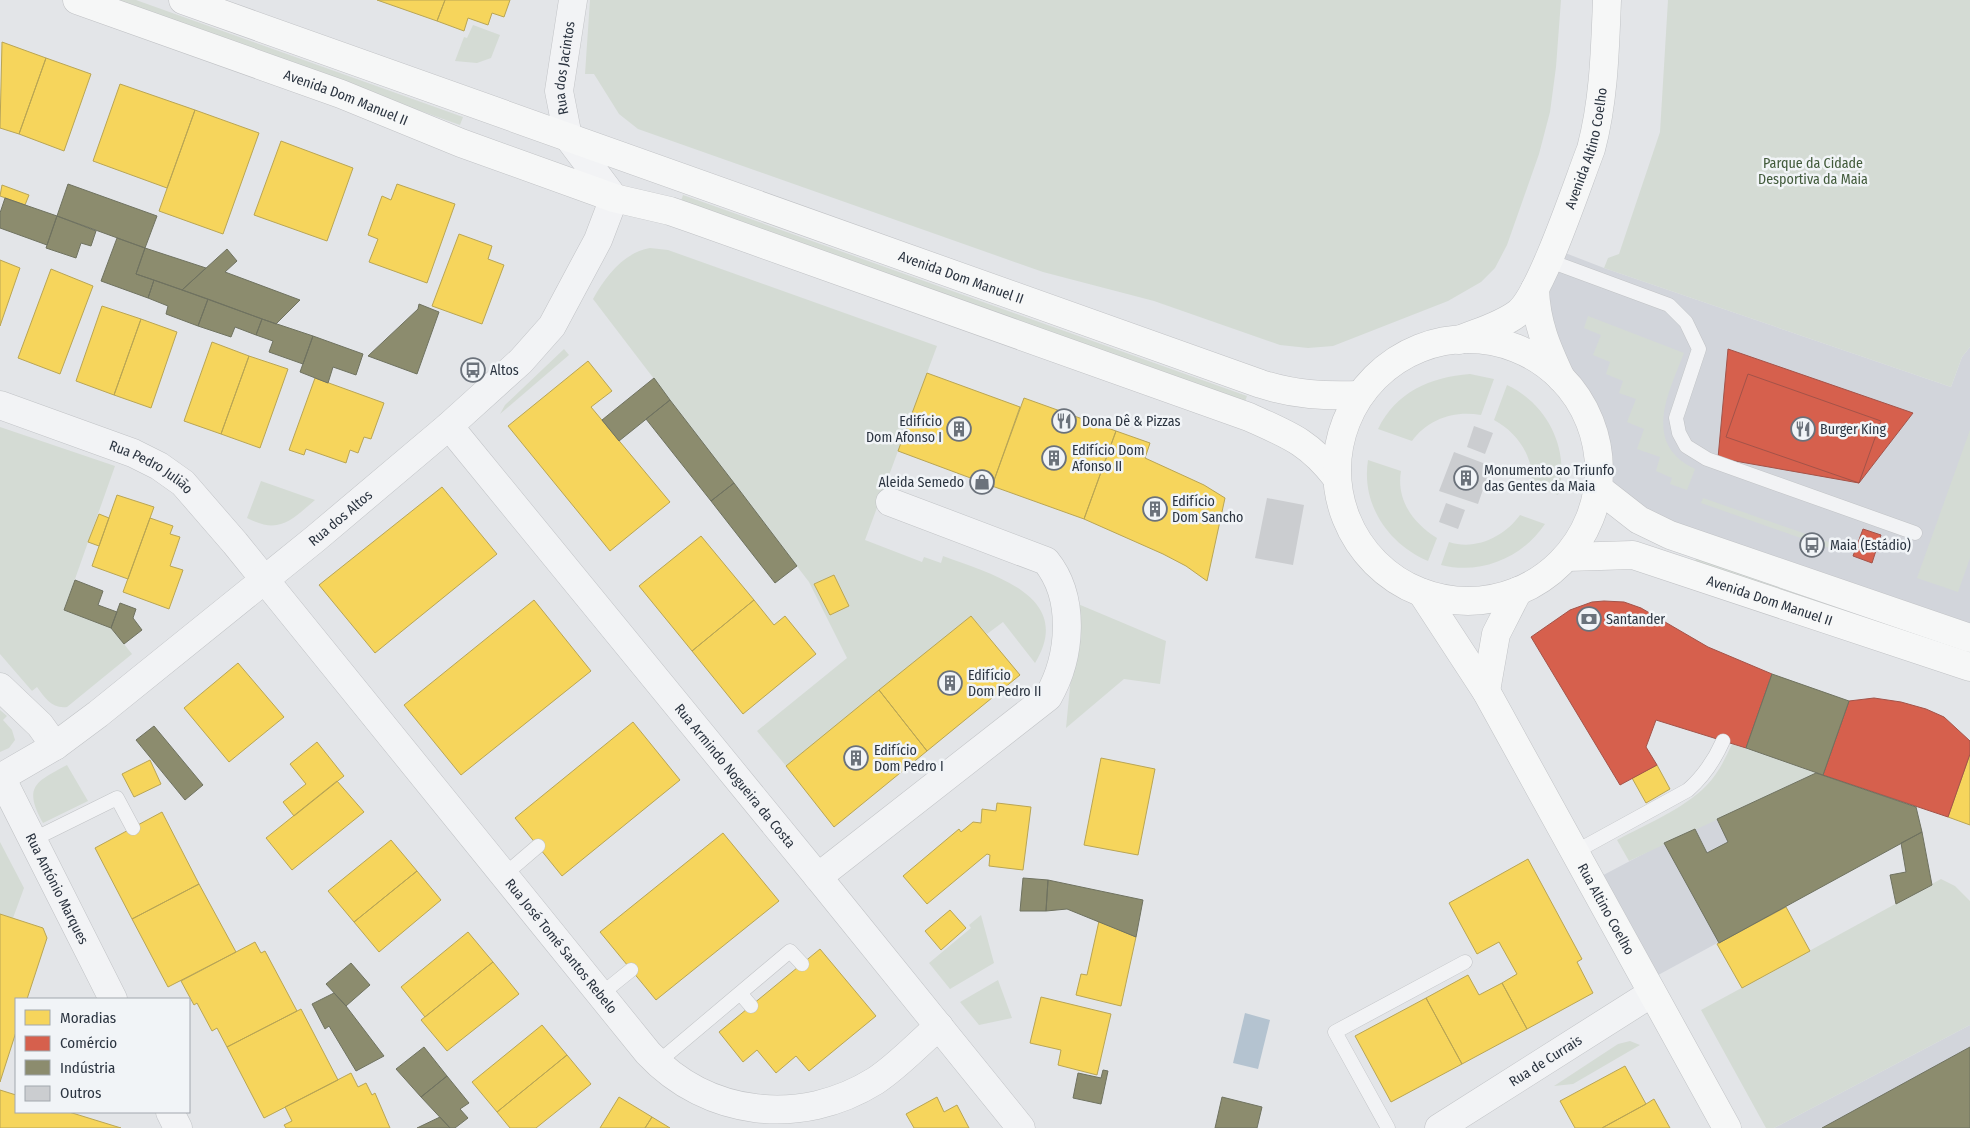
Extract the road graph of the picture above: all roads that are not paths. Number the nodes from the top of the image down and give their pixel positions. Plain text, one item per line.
1 (77, 0) edge
2 (183, 0) edge
3 (573, 0) edge
4 (1607, 0) edge
5 (568, 137) junction
6 (614, 198) junction
7 (1547, 260) junction
8 (1535, 289) junction
9 (1459, 340) junction
10 (1561, 378) junction
11 (1359, 395) junction
12 (0, 404) edge
13 (449, 426) junction
14 (1336, 477) junction
15 (1598, 488) junction
16 (890, 502) dead end
17 (1915, 533) dead end
18 (1567, 557) junction
19 (264, 581) junction
20 (1518, 591) junction
21 (1422, 593) junction
22 (1970, 638) edge
23 (1970, 667) edge
24 (0, 687) edge
25 (1486, 691) junction
26 (1723, 741) dead end
27 (55, 746) junction
28 (1, 778) edge
29 (133, 828) dead end
30 (32, 840) junction
31 (538, 846) dead end
32 (1575, 852) junction
33 (503, 876) junction
34 (818, 876) junction
35 (1465, 962) dead end
36 (802, 964) dead end
37 (632, 970) dead end
38 (740, 993) junction
39 (1652, 993) junction
40 (600, 995) junction
41 (111, 998) edge
42 (751, 1006) dead end
43 (939, 1026) junction
44 (657, 1063) junction
45 (170, 1113) edge
46 (178, 1128) edge
47 (1021, 1128) edge
48 (1388, 1128) edge
49 (1439, 1128) edge
50 (1727, 1128) edge

1 - 6 main road, Avenida Dom Manuel II
2 - 5 main road, Avenida Dom Manuel II
3 - 5 street, Rua dos Jacintos
4 - 7 main road, Avenida Altino Coelho
5 - 6 street
5 - 11 main road, Avenida Dom Manuel II
6 - 13 street, Rua dos Altos
6 - 14 main road, Avenida Dom Manuel II
7 - 8 main road, Avenida Altino Coelho
7 - 17 lane
8 - 9 main road, Avenida Altino Coelho
8 - 10 main road, Avenida Altino Coelho
9 - 10 main road
9 - 11 main road
10 - 15 main road
11 - 14 main road
12 - 19 street, Rua Pedro Julião
13 - 19 street, Rua dos Altos
13 - 34 street, Rua Armindo Nogueira da Costa
14 - 21 main road
15 - 18 main road
15 - 22 main road, Avenida Dom Manuel II
16 - 34 street
18 - 20 main road
18 - 23 main road, Avenida Dom Manuel II
19 - 27 street, Rua dos Altos
19 - 33 street, Rua José Tomé Santos Rebelo
20 - 21 main road
20 - 25 main road
21 - 25 main road, Rua Altino Coelho
24 - 27 street
25 - 32 main road, Rua Altino Coelho
26 - 32 lane
27 - 28 street, Rua dos Altos
28 - 30 street, Rua António Marques
29 - 30 lane
30 - 41 street, Rua António Marques
31 - 33 lane
32 - 39 main road, Rua Altino Coelho
33 - 40 street, Rua José Tomé Santos Rebelo
34 - 43 street, Rua Armindo Nogueira da Costa
35 - 48 lane
36 - 38 lane
37 - 40 lane
38 - 42 lane
38 - 44 lane
39 - 49 street, Rua de Currais
39 - 50 main road, Rua Altino Coelho
40 - 44 street, Rua José Tomé Santos Rebelo
43 - 44 street, Rua José Tomé Santos Rebelo
43 - 47 street, Rua Armindo Nogueira da Costa
45 - 46 street

